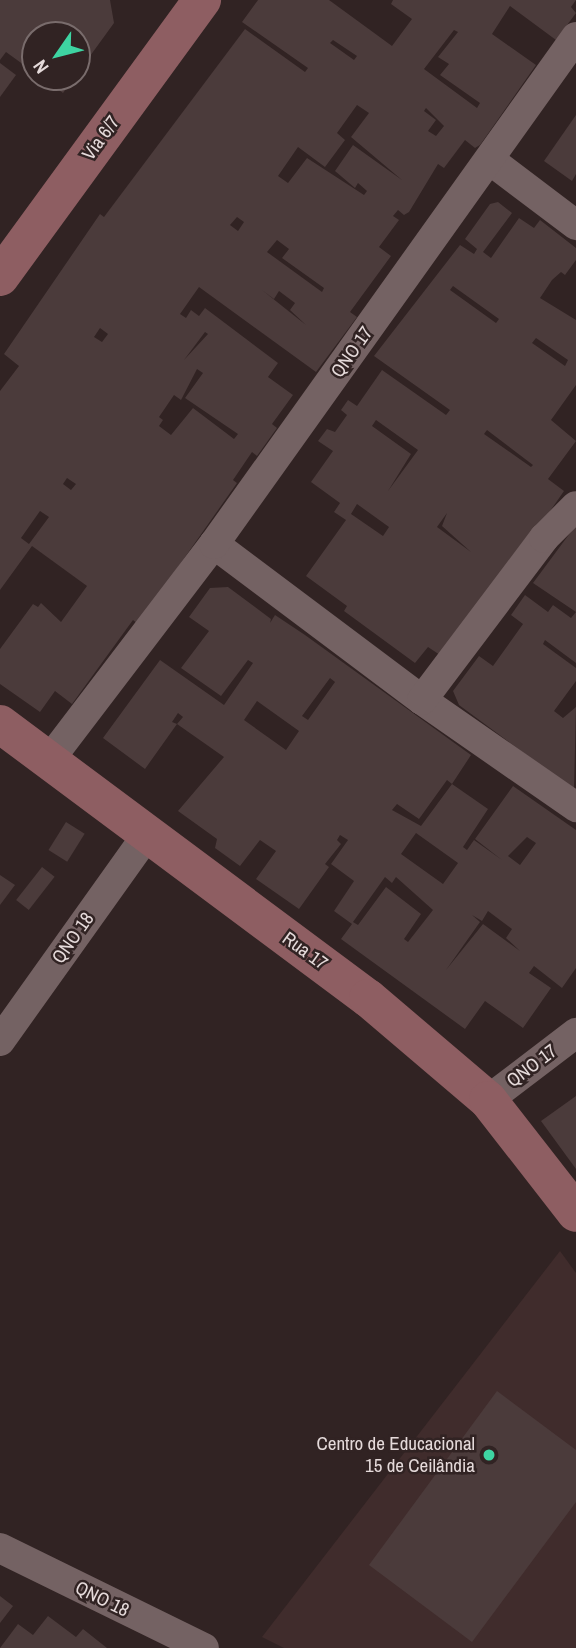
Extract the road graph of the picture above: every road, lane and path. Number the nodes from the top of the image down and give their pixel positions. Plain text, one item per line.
1 (191, 4) edge
2 (576, 37) edge
3 (490, 160) junction
4 (576, 225) edge
5 (0, 276) edge
6 (576, 506) edge
7 (214, 544) junction
8 (422, 701) junction
9 (0, 724) edge
10 (50, 759) junction
11 (576, 807) edge
12 (147, 835) junction
13 (576, 1033) edge
14 (0, 1041) edge
15 (488, 1100) junction
16 (576, 1213) edge
17 (0, 1548) edge
18 (204, 1648) edge

1 - 5 street, Via 6/7
2 - 3 street, QNO 17
3 - 4 street
3 - 7 street, QNO 17
6 - 8 street
7 - 8 street
7 - 10 street, QNO 17
8 - 11 street
9 - 10 street, Rua 17
10 - 12 street, Rua 17
12 - 14 street, QNO 18
12 - 15 street, Rua 17
13 - 15 street, QNO 17
15 - 16 street, Rua 17
17 - 18 street, QNO 18

